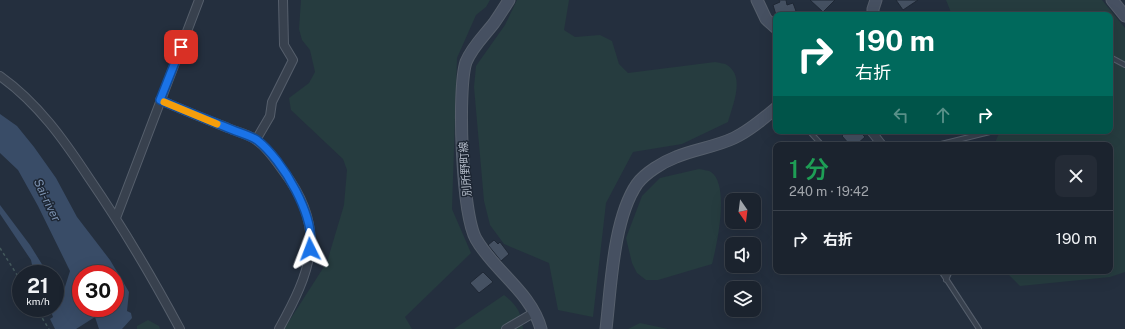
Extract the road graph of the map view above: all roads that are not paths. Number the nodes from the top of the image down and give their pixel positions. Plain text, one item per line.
1 (198, 0) edge
2 (283, 0) edge
3 (509, 0) edge
4 (757, 0) edge
5 (1112, 0) edge
6 (1125, 16) edge
7 (773, 25) edge
8 (1113, 59) edge
9 (1125, 65) edge
10 (0, 76) edge
11 (160, 100) junction
12 (773, 111) edge
13 (812, 134) edge
14 (982, 134) edge
15 (256, 140) junction
16 (819, 142) edge
17 (949, 142) edge
18 (116, 218) junction
19 (943, 274) edge
20 (949, 274) edge
21 (946, 280) junction
22 (535, 312) junction
23 (180, 329) edge
24 (279, 329) edge
25 (506, 329) edge
26 (541, 329) edge
27 (606, 329) edge
28 (979, 329) edge

1 - 11 street
2 - 15 street
3 - 22 main road, 別所野町線
4 - 7 main road
5 - 6 main road
8 - 9 lane
10 - 18 street
11 - 15 street
11 - 18 street
12 - 27 main road
13 - 16 lane
14 - 17 lane
15 - 24 street
18 - 23 street
19 - 21 lane
20 - 21 lane
21 - 28 lane
22 - 25 street
22 - 26 main road, 別所野町線

